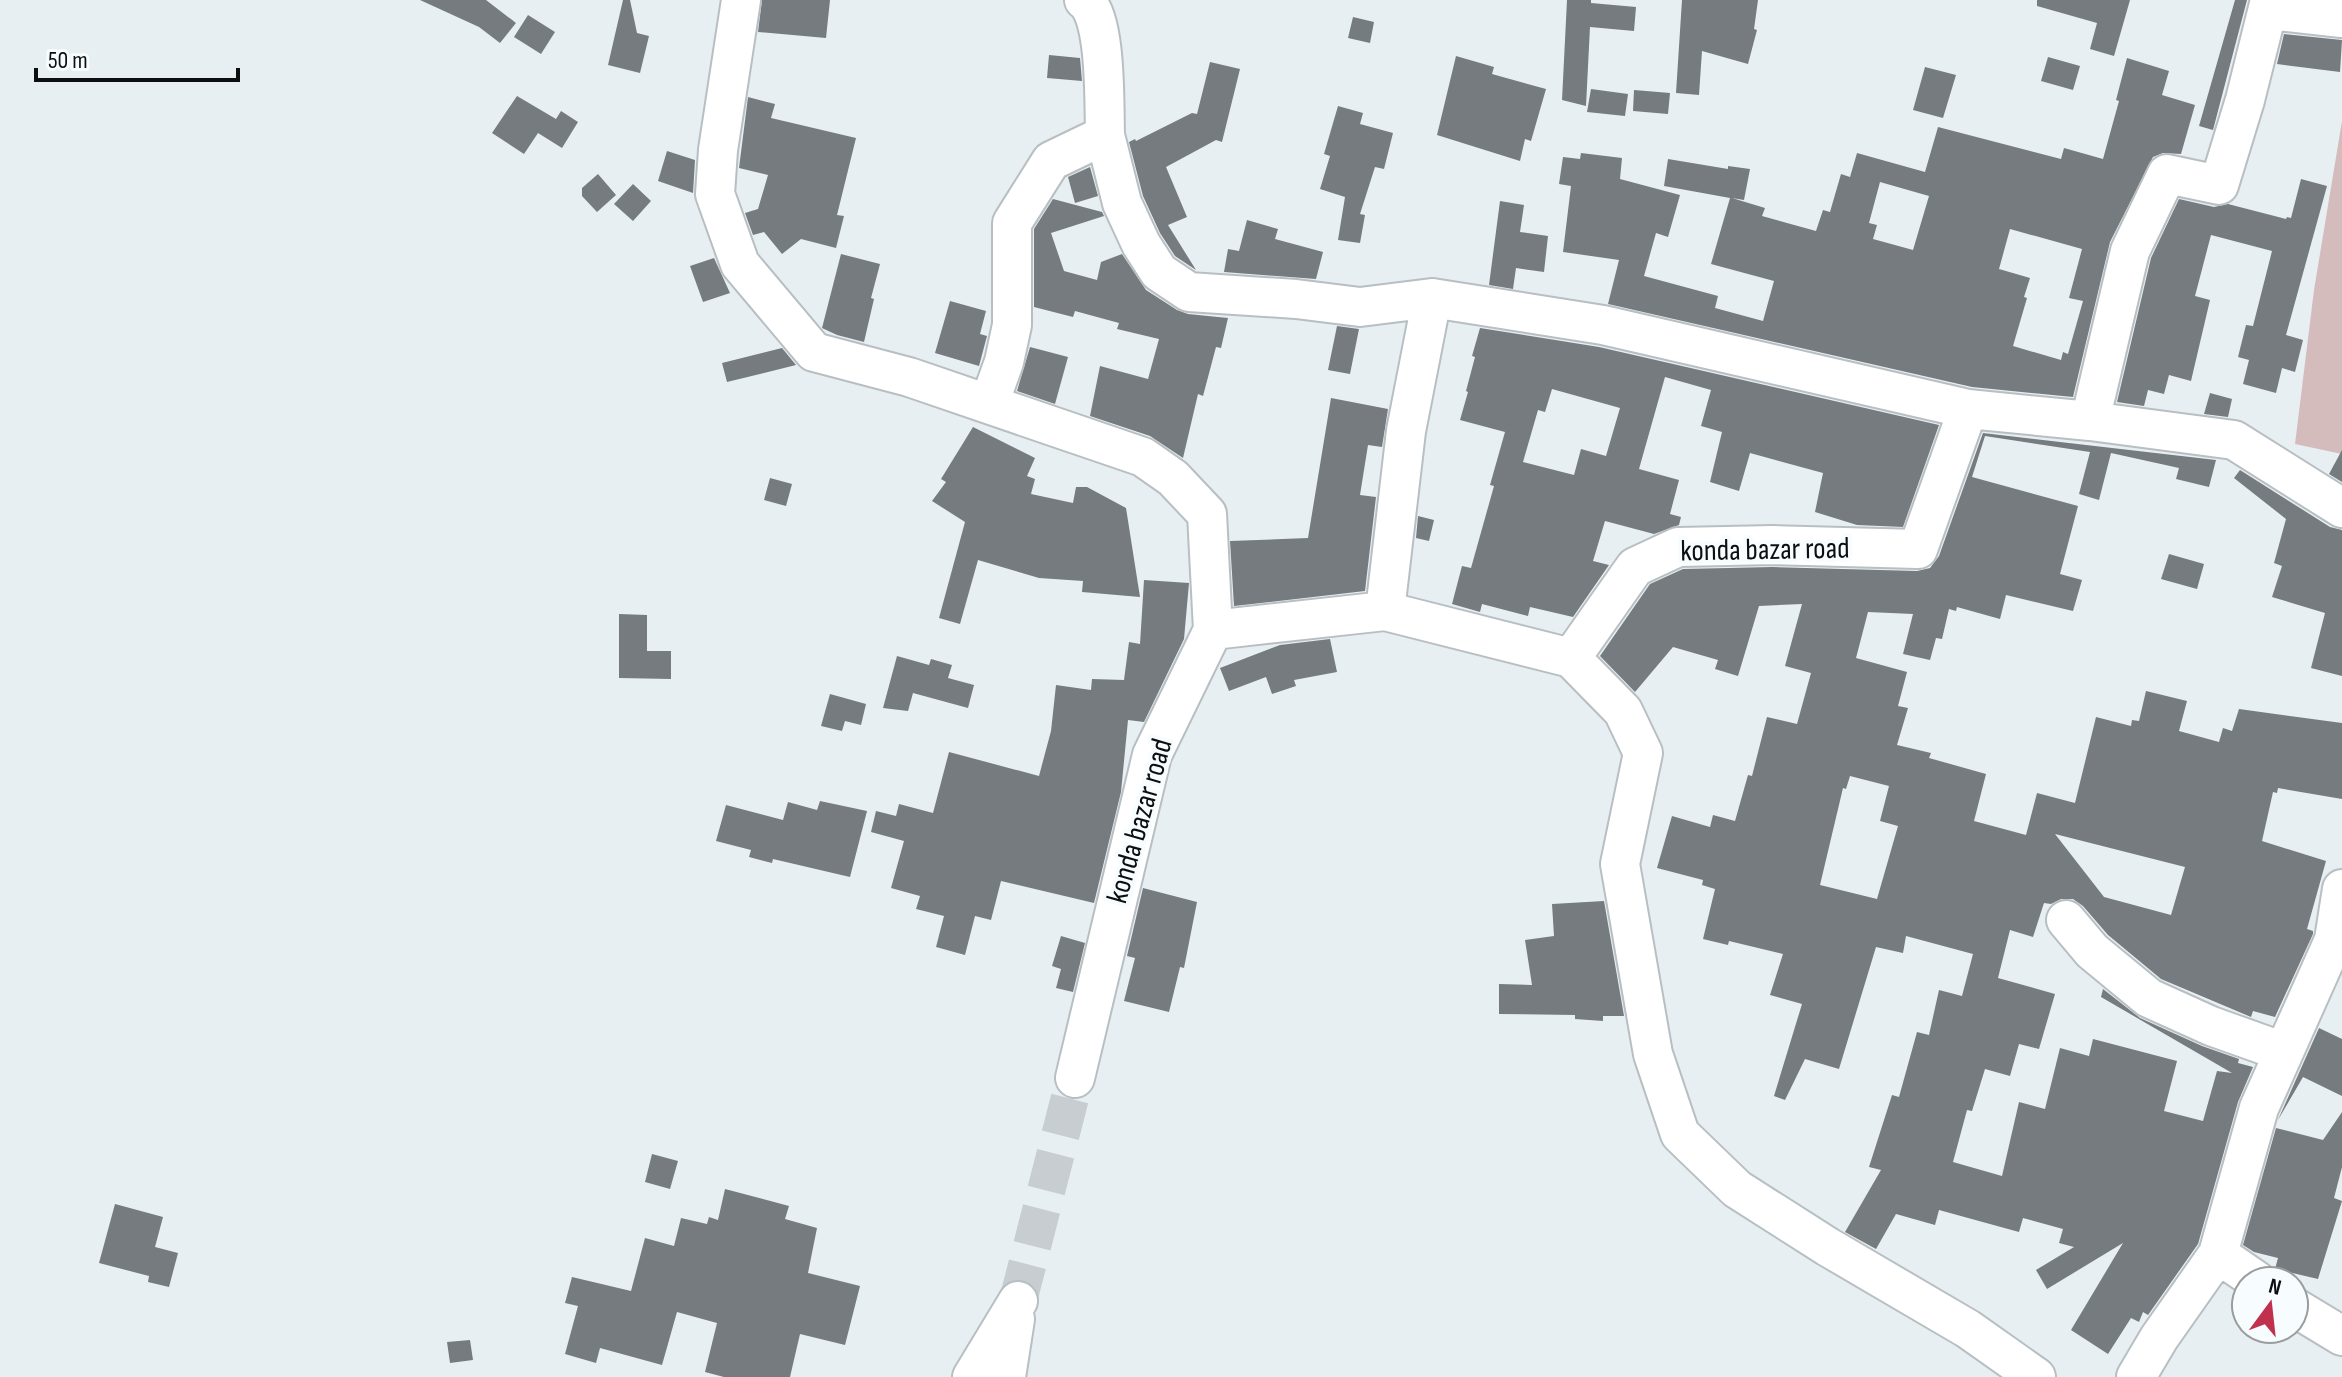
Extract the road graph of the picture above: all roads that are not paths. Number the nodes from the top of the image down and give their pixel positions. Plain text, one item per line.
1 (741, 0) edge
2 (1084, 0) edge
3 (2269, 5) edge
4 (2342, 18) edge
5 (1105, 135) junction
6 (1432, 298) junction
7 (989, 404) junction
8 (1968, 409) junction
9 (2090, 421) junction
10 (2342, 508) edge
11 (1385, 611) junction
12 (1213, 630) junction
13 (1571, 658) junction
14 (2342, 889) edge
15 (2066, 920) dead end
16 (2338, 942) edge
17 (2284, 1052) junction
18 (1075, 1078) tunnel mouth
19 (2218, 1254) junction
20 (2234, 1265) edge
21 (2310, 1317) edge
22 (2342, 1336) edge
23 (972, 1377) edge
24 (1006, 1377) edge
25 (2036, 1377) edge
26 (2136, 1377) edge

1 - 7 street
2 - 5 street
3 - 4 street
3 - 9 street
5 - 6 street
5 - 7 street
6 - 8 street
6 - 11 street
7 - 12 street
8 - 9 street
8 - 13 street, konda bazar road
9 - 10 street
11 - 12 street
11 - 13 street
12 - 18 street, konda bazar road
13 - 25 street
14 - 16 street
15 - 17 street
16 - 17 street
17 - 19 street
19 - 20 street
19 - 26 street
21 - 22 street
23 - 24 street

